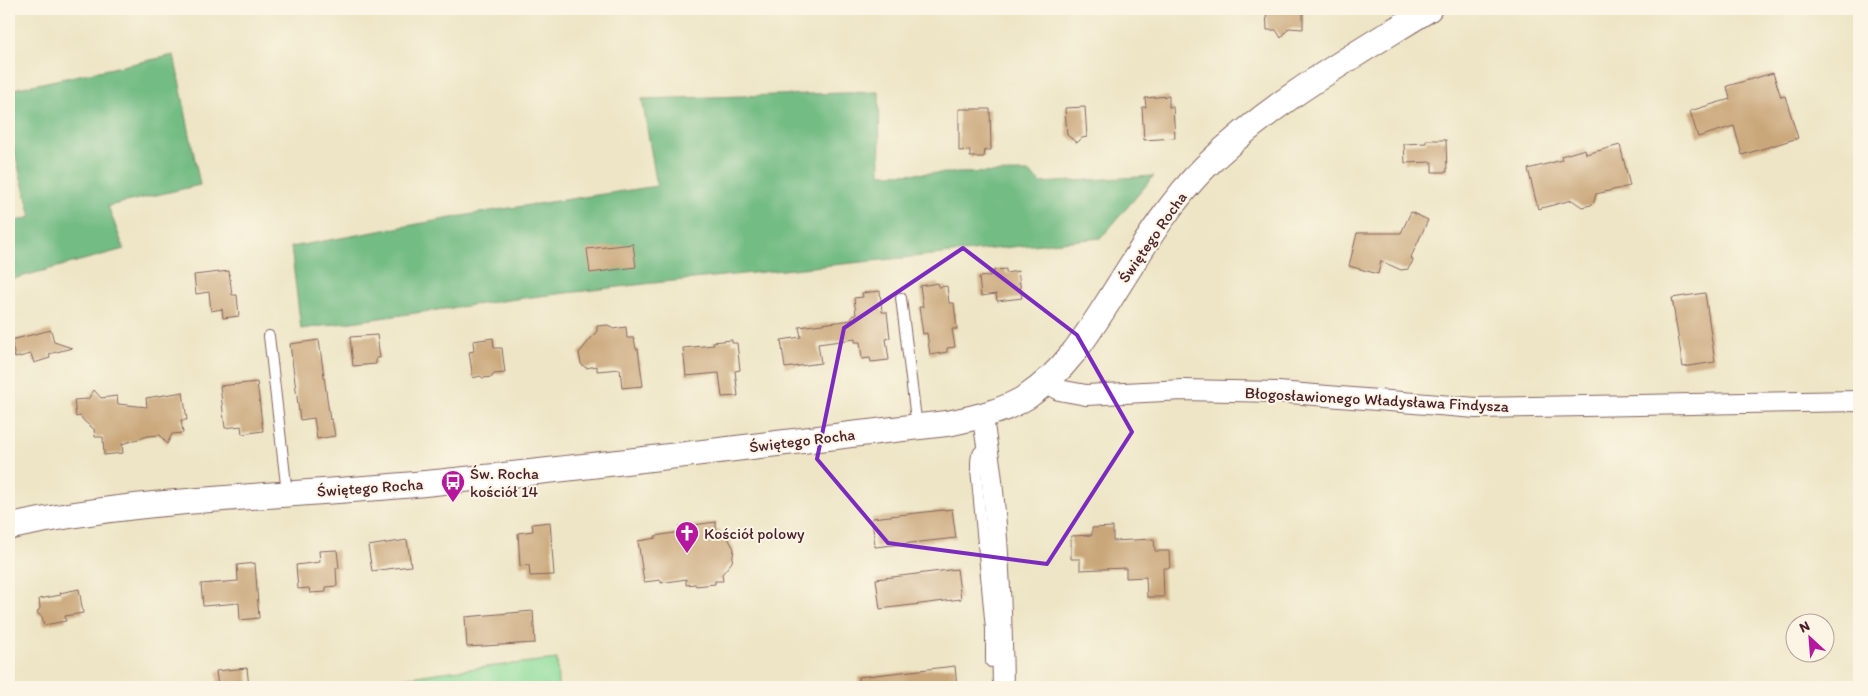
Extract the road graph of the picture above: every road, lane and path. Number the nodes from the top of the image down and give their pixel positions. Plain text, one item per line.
1 (1429, 9) edge
2 (901, 298) dead end
3 (269, 336) dead end
4 (1048, 382) junction
5 (1859, 401) edge
6 (982, 416) junction
7 (917, 426) junction
8 (986, 447) junction
9 (287, 493) junction
10 (9, 527) edge
11 (991, 662) dead end
12 (1003, 687) edge

1 - 4 street, Świętego Rocha
2 - 7 lane
3 - 9 lane
4 - 5 street, Błogosławionego Władysława Findysza
4 - 6 street, Świętego Rocha
6 - 7 street, Świętego Rocha
6 - 8 street
7 - 9 street, Świętego Rocha
8 - 11 lane
8 - 12 street
9 - 10 street, Świętego Rocha

